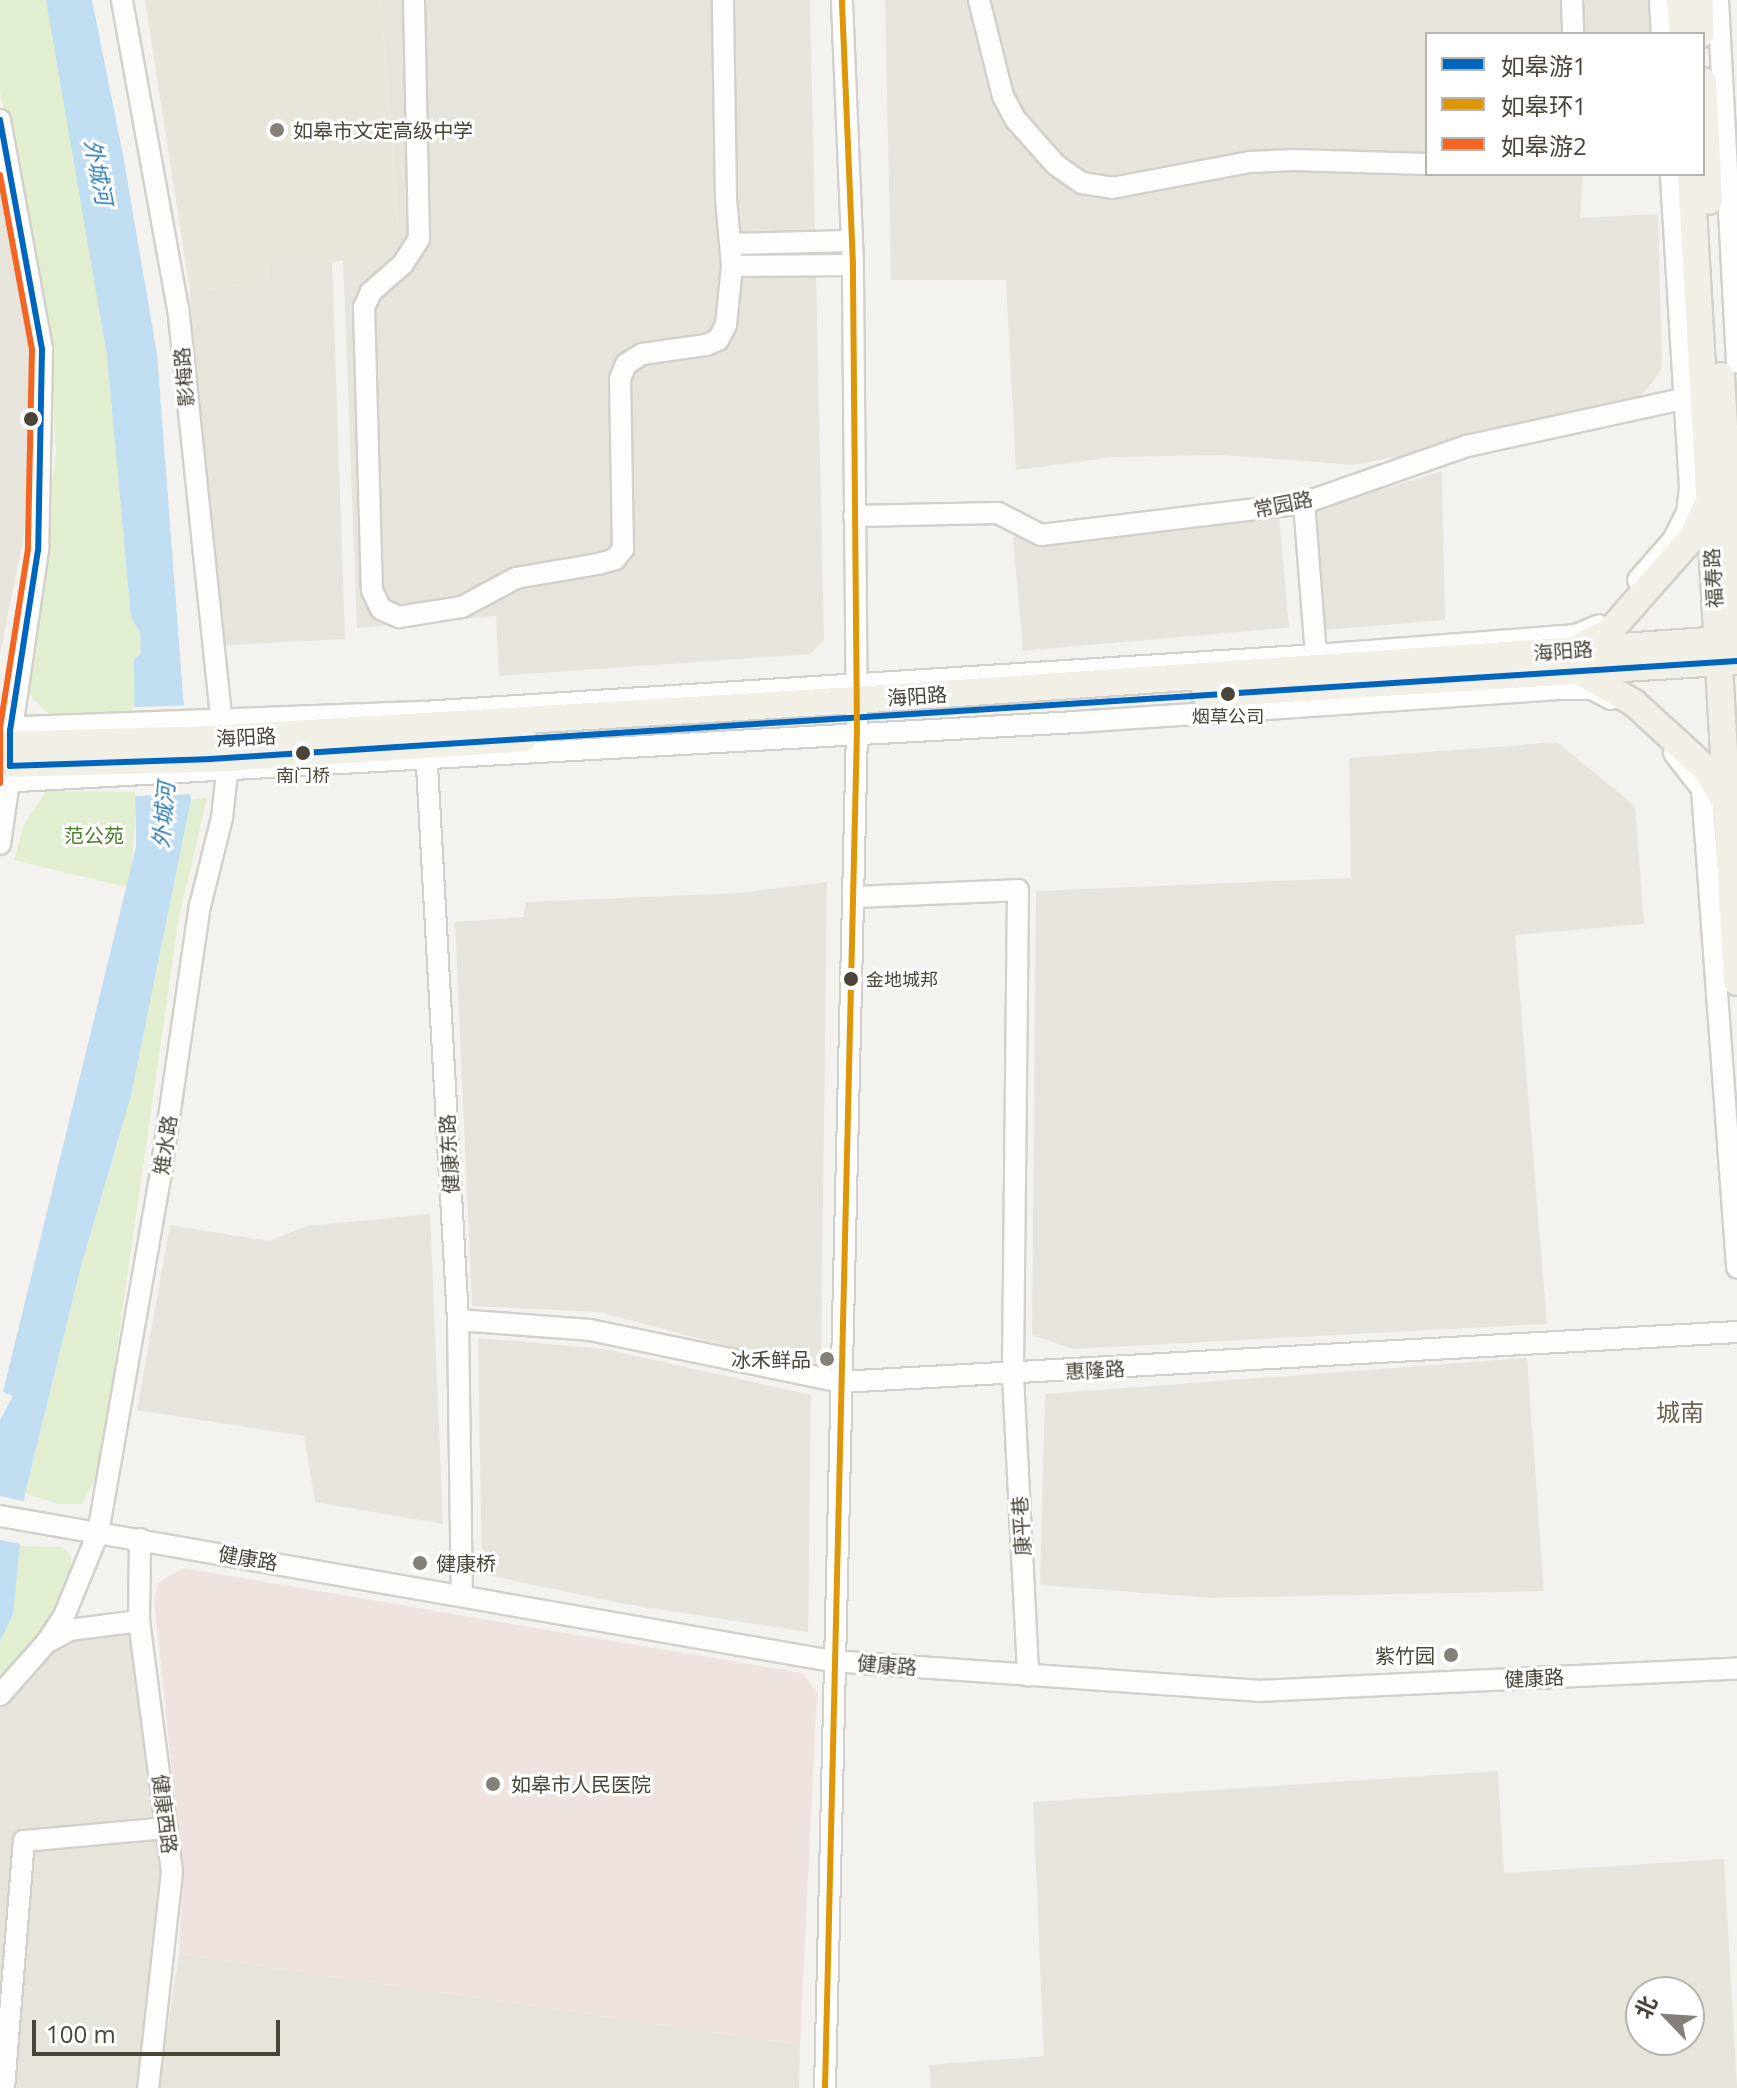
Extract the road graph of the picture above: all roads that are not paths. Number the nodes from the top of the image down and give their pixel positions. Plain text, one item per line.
1 (122, 0) edge
2 (414, 0) edge
3 (723, 0) edge
4 (842, 0) edge
5 (979, 0) edge
6 (1572, 0) edge
7 (1660, 0) edge
8 (1680, 0) edge
9 (1699, 0) edge
10 (1718, 0) edge
11 (1573, 32) edge
12 (1662, 32) edge
13 (1683, 32) edge
14 (1701, 32) edge
15 (0, 120) edge
16 (1705, 152) edge
17 (3, 155) edge
18 (1425, 164) edge
19 (1671, 176) edge
20 (1691, 176) edge
21 (852, 241) junction
22 (731, 244) junction
23 (853, 265) junction
24 (732, 266) junction
25 (1737, 363) edge
26 (1712, 400) edge
27 (1304, 503) junction
28 (1725, 505) edge
29 (854, 516) junction
30 (1730, 648) edge
31 (1316, 655) junction
32 (1576, 660) junction
33 (856, 709) junction
34 (425, 736) junction
35 (217, 748) junction
36 (121, 752) junction
37 (5, 756) edge
38 (1725, 802) junction
39 (0, 844) edge
40 (853, 897) junction
41 (1737, 982) edge
42 (1737, 1268) edge
43 (458, 1320) junction
44 (1737, 1332) edge
45 (1013, 1376) junction
46 (840, 1382) junction
47 (0, 1516) edge
48 (98, 1533) junction
49 (140, 1539) junction
50 (462, 1596) junction
51 (139, 1621) junction
52 (46, 1643) junction
53 (832, 1661) junction
54 (1737, 1668) edge
55 (1028, 1676) junction
56 (0, 1695) edge
57 (166, 1828) junction
58 (5, 2045) edge
59 (4, 2088) edge
60 (148, 2088) edge
61 (825, 2088) edge

1 - 35 street, 影梅路
2 - 24 street
3 - 22 street
4 - 21 street
5 - 18 street
6 - 11 street
7 - 12 street
8 - 13 main road
9 - 14 main road
10 - 25 street
15 - 17 street
16 - 26 main road, 福寿路
17 - 37 street
19 - 26 street
20 - 26 main road, 福寿路
21 - 22 street
21 - 23 street
22 - 24 street
23 - 24 street
23 - 29 street
26 - 27 street, 常园路
26 - 28 main road, 福寿路
26 - 31 street
27 - 29 street, 常园路
27 - 31 street
28 - 30 main road, 福寿路
28 - 32 main road
29 - 33 street
30 - 32 main road, 海阳路
30 - 38 main road, 福寿路
31 - 33 street
32 - 33 main road, 海阳路
32 - 38 main road
33 - 34 main road, 海阳路
33 - 34 street
33 - 40 street
33 - 42 street
34 - 35 main road, 海阳路
34 - 35 street
34 - 43 street, 健康东路
35 - 36 main road, 海阳路
35 - 36 street
35 - 48 street, 雉水路
36 - 37 main road, 海阳路
36 - 37 street
37 - 39 street
38 - 41 main road, 福寿路
40 - 45 street, 康平巷
40 - 46 street
43 - 46 street, 惠隆路
43 - 50 street, 健康东路
44 - 45 street, 惠隆路
45 - 46 street, 惠隆路
45 - 55 street, 康平巷
46 - 53 street
47 - 48 street, 健康路
48 - 49 street, 健康路
48 - 52 street, 雉水路
49 - 50 street, 健康路
49 - 51 street, 健康西路
50 - 53 street, 健康路
51 - 52 street
51 - 57 street, 健康西路
52 - 56 street
53 - 55 street, 健康路
53 - 61 street
54 - 55 street, 健康路
57 - 58 street
57 - 60 street, 健康西路
58 - 59 street

